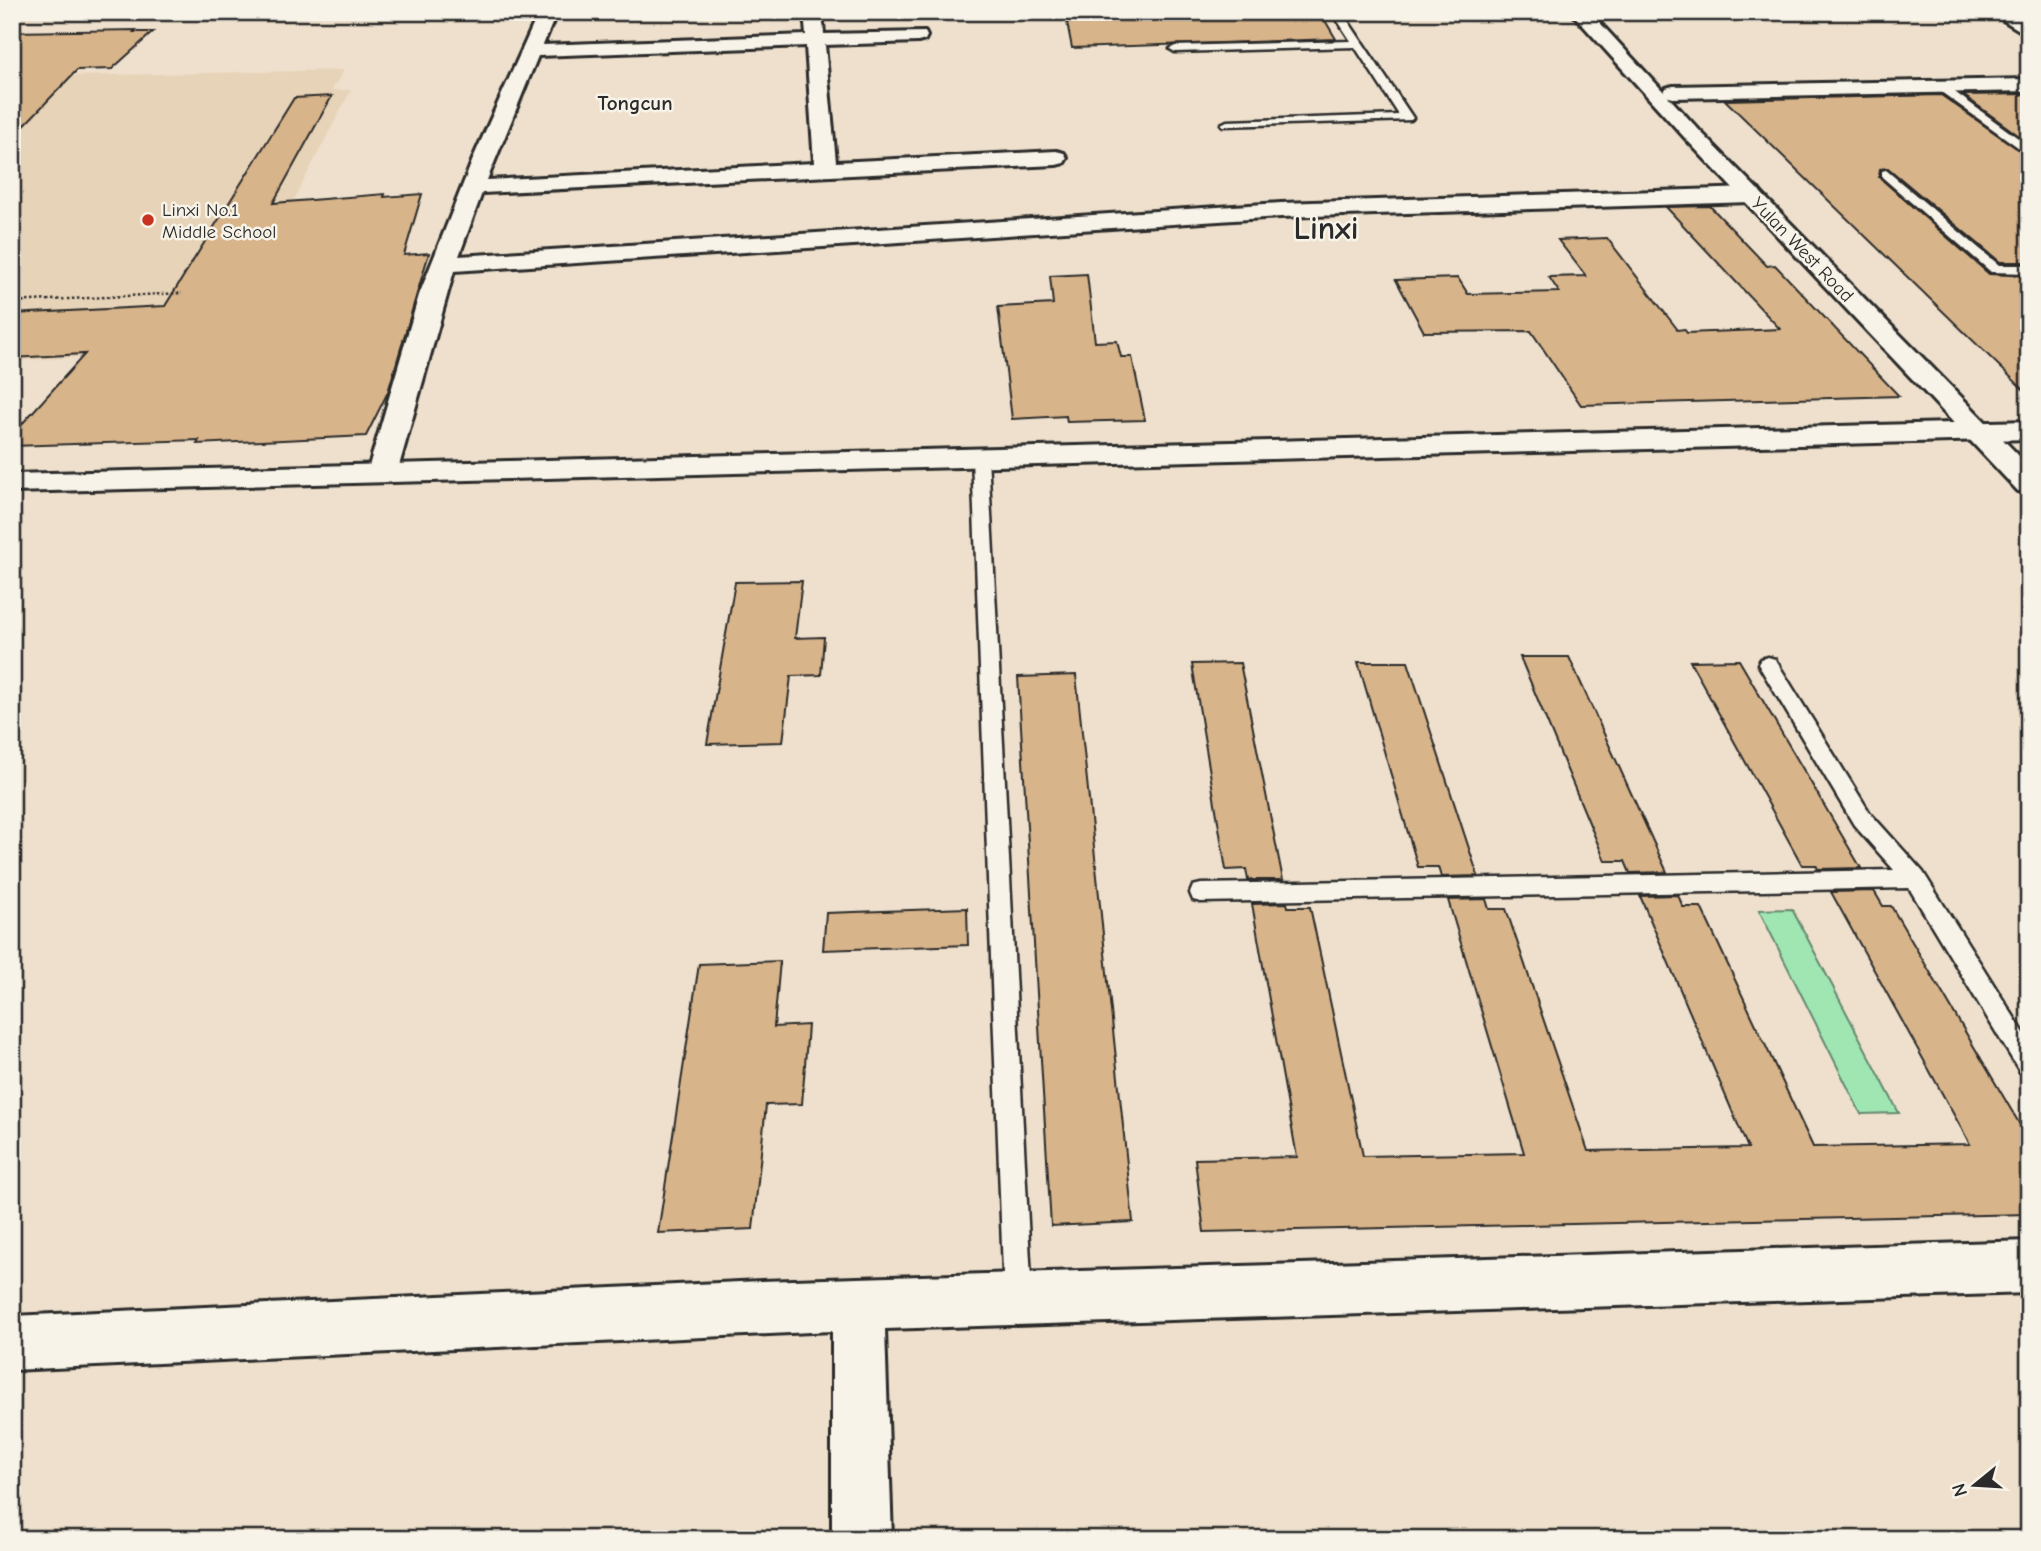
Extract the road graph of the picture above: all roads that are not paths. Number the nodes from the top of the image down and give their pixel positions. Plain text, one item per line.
1 (548, 12) edge
2 (813, 12) edge
3 (1337, 12) edge
4 (1580, 12) edge
5 (1598, 12) edge
6 (1999, 12) edge
7 (2029, 31) edge
8 (918, 36) dead end
9 (815, 40) junction
10 (1358, 44) junction
11 (1175, 49) dead end
12 (530, 51) junction
13 (2029, 85) edge
14 (1941, 87) junction
15 (1673, 92) junction
16 (1227, 124) dead end
17 (2029, 152) edge
18 (1056, 158) dead end
19 (826, 170) junction
20 (1886, 174) dead end
21 (473, 187) junction
22 (1751, 195) junction
23 (444, 264) junction
24 (2029, 268) edge
25 (2005, 431) edge
26 (2029, 453) edge
27 (979, 457) junction
28 (382, 473) junction
29 (12, 483) edge
30 (2029, 484) edge
31 (1768, 664) dead end
32 (1915, 879) junction
33 (1201, 893) dead end
34 (2029, 1064) edge
35 (2029, 1267) edge
36 (1018, 1299) junction
37 (858, 1304) junction
38 (12, 1343) edge
39 (862, 1539) edge

1 - 12 main road
2 - 9 main road
3 - 10 lane
4 - 22 main road, Yulan West Road
5 - 15 main road, Yulan West Road
6 - 7 main road
8 - 9 main road
9 - 12 main road
9 - 19 main road
10 - 11 lane
10 - 16 lane
12 - 21 main road
13 - 14 main road
14 - 15 main road
14 - 17 lane
15 - 25 main road, Yulan West Road
18 - 19 main road
19 - 21 main road
20 - 24 lane
21 - 23 main road
22 - 23 main road
22 - 25 main road, Yulan West Road
23 - 28 main road
25 - 26 main road, Yulan West Road
25 - 27 main road
25 - 30 main road, Yulan West Road
27 - 28 main road
27 - 36 lane
28 - 29 main road
31 - 32 lane
32 - 33 lane
32 - 34 lane
35 - 36 main road
36 - 37 main road
37 - 38 main road
37 - 39 main road

